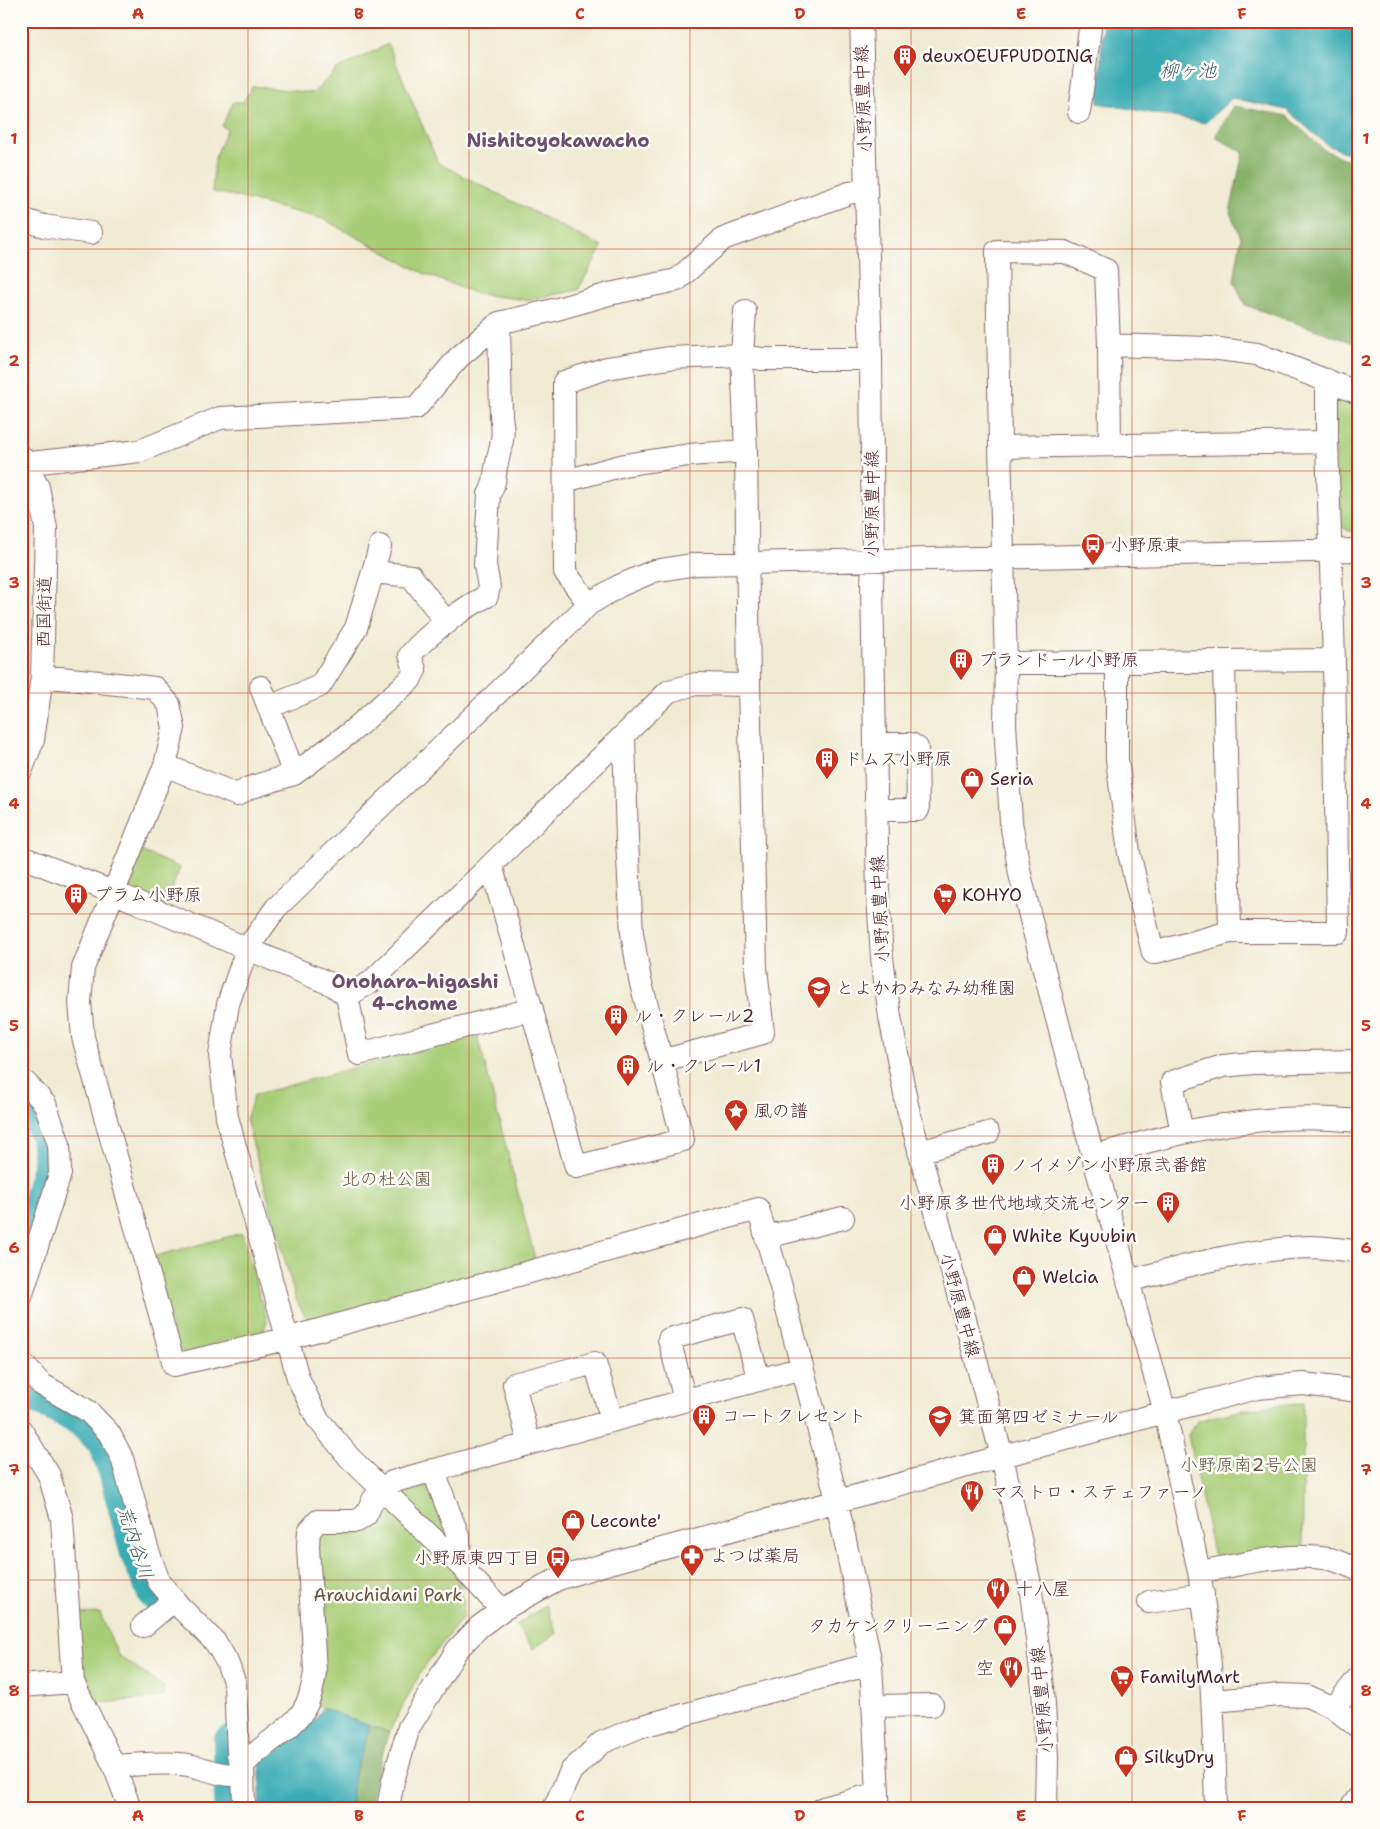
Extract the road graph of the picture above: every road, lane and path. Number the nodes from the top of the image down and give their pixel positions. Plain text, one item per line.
1 (861, 21) edge
2 (1092, 21) edge
3 (1079, 112) dead end
4 (866, 190) junction
5 (21, 219) edge
6 (91, 233) dead end
7 (745, 311) dead end
8 (499, 323) junction
9 (1109, 344) junction
10 (742, 355) junction
11 (871, 358) junction
12 (1327, 380) junction
13 (1359, 393) edge
14 (1327, 442) junction
15 (1110, 444) junction
16 (1000, 447) junction
17 (746, 451) junction
18 (23, 461) edge
19 (565, 481) junction
20 (380, 546) dead end
21 (1330, 550) junction
22 (1359, 550) edge
23 (1002, 556) junction
24 (873, 561) junction
25 (748, 562) junction
26 (373, 572) junction
27 (590, 604) junction
28 (447, 623) junction
29 (1334, 660) junction
30 (1224, 662) junction
31 (1006, 663) junction
32 (1117, 664) junction
33 (42, 676) junction
34 (749, 685) junction
35 (624, 737) junction
36 (875, 744) junction
37 (165, 765) junction
38 (21, 770) edge
39 (294, 774) junction
40 (876, 810) junction
41 (21, 857) edge
42 (490, 865) junction
43 (113, 892) junction
44 (1230, 932) junction
45 (247, 949) junction
46 (347, 996) junction
47 (532, 1009) junction
48 (661, 1061) junction
49 (1359, 1061) edge
50 (21, 1080) edge
51 (1359, 1120) edge
52 (988, 1133) dead end
53 (1182, 1133) junction
54 (919, 1152) junction
55 (1093, 1156) junction
56 (842, 1218) dead end
57 (766, 1237) junction
58 (1359, 1251) edge
59 (1128, 1281) junction
60 (21, 1297) edge
61 (286, 1339) junction
62 (21, 1362) edge
63 (802, 1368) junction
64 (759, 1380) junction
65 (1359, 1390) edge
66 (685, 1400) junction
67 (1165, 1412) junction
68 (612, 1420) junction
69 (21, 1430) edge
70 (529, 1443) junction
71 (1002, 1456) junction
72 (433, 1470) junction
73 (387, 1494) junction
74 (837, 1501) junction
75 (460, 1565) junction
76 (1359, 1570) edge
77 (1199, 1572) junction
78 (1203, 1594) junction
79 (1149, 1602) dead end
80 (167, 1605) junction
81 (502, 1610) junction
82 (143, 1626) dead end
83 (871, 1664) junction
84 (1359, 1677) edge
85 (73, 1682) junction
86 (21, 1686) edge
87 (1213, 1701) junction
88 (874, 1706) junction
89 (932, 1706) dead end
90 (1334, 1708) junction
91 (1359, 1728) edge
92 (114, 1766) junction
93 (232, 1772) junction
94 (1359, 1797) edge
95 (878, 1801) edge
96 (130, 1808) edge
97 (244, 1808) edge
98 (388, 1808) edge
99 (554, 1808) edge
100 (823, 1808) edge
101 (1046, 1808) edge
102 (1216, 1808) edge
103 (1350, 1808) edge

1 - 4 street, 小野原豊中線
2 - 3 street
4 - 8 street
4 - 11 street, 小野原豊中線
5 - 6 street
7 - 10 street
8 - 18 street
8 - 28 street
9 - 12 street
9 - 15 street
9 - 16 street
10 - 11 street
10 - 17 street
10 - 19 street
11 - 24 street, 小野原豊中線
12 - 13 street
12 - 14 street
14 - 15 street
14 - 21 street
15 - 16 street
16 - 23 street
17 - 19 street
17 - 25 street
18 - 33 street, 西国街道
19 - 27 street
20 - 26 street
21 - 22 street
21 - 23 street
21 - 29 street
23 - 24 street
23 - 31 street
24 - 25 street
24 - 36 street, 小野原豊中線
25 - 27 street
25 - 34 street
26 - 28 street
26 - 39 street
27 - 45 street
28 - 39 street
29 - 30 street
29 - 44 street
30 - 32 street
30 - 44 street
31 - 32 street
31 - 55 street
32 - 44 street
33 - 37 street
33 - 38 street, 西国街道
34 - 35 street
34 - 48 street
35 - 42 street
35 - 48 street
36 - 40 street, 小野原豊中線
36 - 40 street
37 - 39 street
37 - 43 street
40 - 54 street, 小野原豊中線
41 - 43 street
42 - 46 street
42 - 47 street
43 - 45 street
43 - 61 street
45 - 46 street
45 - 61 street
46 - 47 street
47 - 48 street
49 - 53 street
50 - 60 street
51 - 53 street
52 - 54 street
53 - 55 street
54 - 71 street, 小野原豊中線
55 - 59 street
56 - 57 street
57 - 61 street
57 - 63 street
58 - 59 street
59 - 67 street
61 - 73 street
62 - 80 street
63 - 64 street
63 - 74 street
64 - 66 street
64 - 66 street
65 - 67 street
66 - 68 street
67 - 71 street
67 - 77 street
68 - 70 street
68 - 70 street
69 - 85 street
70 - 72 street
71 - 74 street
71 - 101 street, 小野原豊中線
72 - 73 street
72 - 75 street
73 - 75 street
73 - 93 street
74 - 81 street
74 - 83 street
75 - 81 street
76 - 77 street
77 - 78 street
78 - 79 street
78 - 87 street
80 - 82 street
80 - 93 street
81 - 98 street
83 - 88 street
83 - 99 street
84 - 90 street
85 - 86 street
85 - 92 street
87 - 90 street
87 - 102 street
88 - 89 street
88 - 95 street
90 - 91 street
92 - 93 street
92 - 96 street
93 - 97 street
94 - 103 street
95 - 100 street

